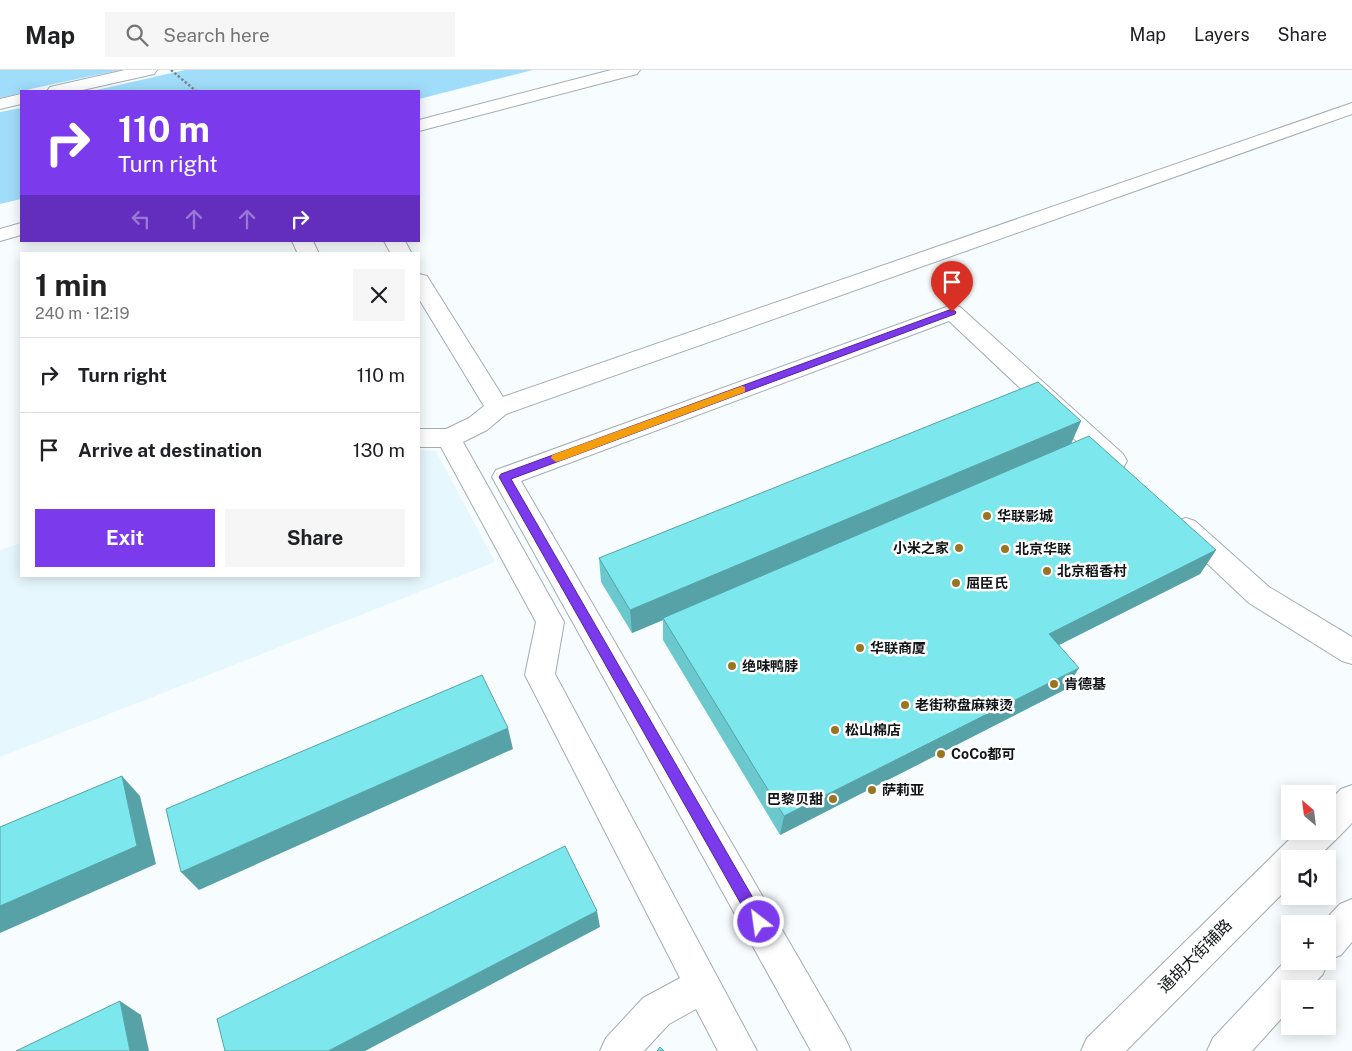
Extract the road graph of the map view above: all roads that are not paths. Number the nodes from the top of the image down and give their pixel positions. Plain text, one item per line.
1 (148, 70) edge
2 (631, 70) edge
3 (60, 90) edge
4 (20, 99) edge
5 (0, 104) edge
6 (1352, 108) edge
7 (420, 126) edge
8 (20, 229) edge
9 (0, 235) edge
10 (420, 283) edge
11 (497, 408) junction
12 (420, 438) edge
13 (449, 438) junction
14 (1135, 480) edge
15 (1172, 514) edge
16 (1351, 649) edge
17 (1352, 800) edge
18 (1336, 816) edge
19 (1312, 840) edge
20 (1302, 850) edge
21 (1281, 871) edge
22 (1352, 916) edge
23 (1336, 933) edge
24 (1302, 970) edge
25 (703, 985) junction
26 (619, 1051) edge
27 (738, 1051) edge
28 (832, 1051) edge
29 (1100, 1051) edge
30 (1226, 1051) edge

1 - 3 street
2 - 7 street
4 - 5 street
6 - 11 street
8 - 9 street
10 - 11 street
11 - 13 street
12 - 13 street
13 - 25 street
14 - 28 street
15 - 16 street
17 - 18 street
19 - 20 street
21 - 29 street, 通胡大街辅路
22 - 23 street
24 - 30 street
25 - 26 street
25 - 27 street

